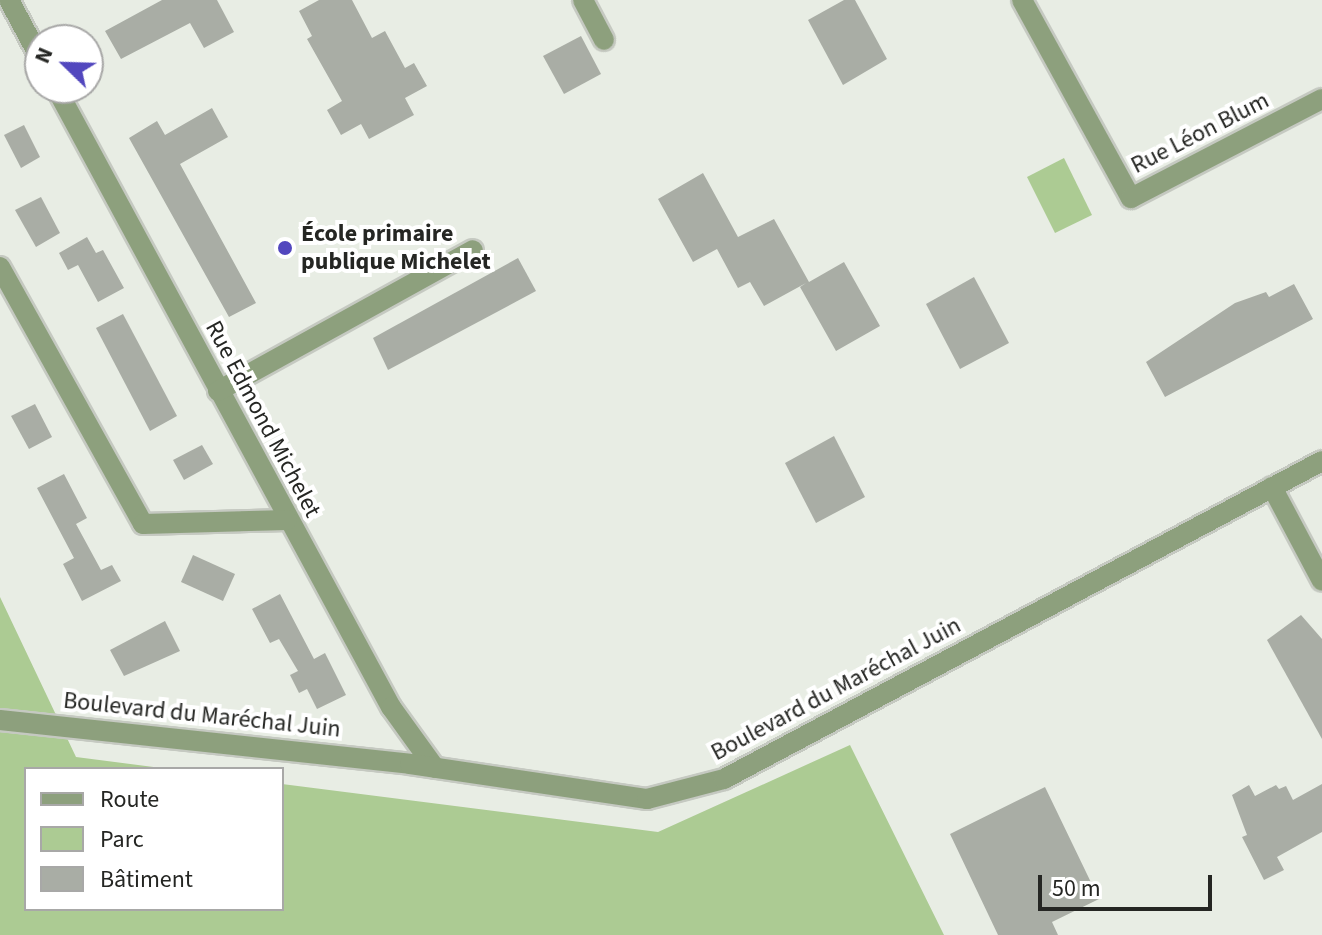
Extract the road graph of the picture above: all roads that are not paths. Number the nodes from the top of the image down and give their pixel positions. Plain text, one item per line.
1 (9, 0) edge
2 (583, 0) edge
3 (1022, 0) edge
4 (24, 28) edge
5 (604, 40) dead end
6 (1322, 99) edge
7 (65, 104) edge
8 (473, 250) dead end
9 (0, 267) edge
10 (218, 391) junction
11 (1322, 461) edge
12 (1272, 487) junction
13 (287, 520) junction
14 (1322, 581) edge
15 (0, 720) edge
16 (435, 768) junction

1 - 4 street
2 - 5 street
3 - 6 street, Rue Léon Blum
7 - 10 street, Rue Edmond Michelet
8 - 10 street
9 - 13 street
10 - 13 street, Rue Edmond Michelet
11 - 12 street, Boulevard du Maréchal Juin
12 - 14 street
12 - 16 street, Boulevard du Maréchal Juin
13 - 16 street, Rue Edmond Michelet
15 - 16 street, Boulevard du Maréchal Juin

